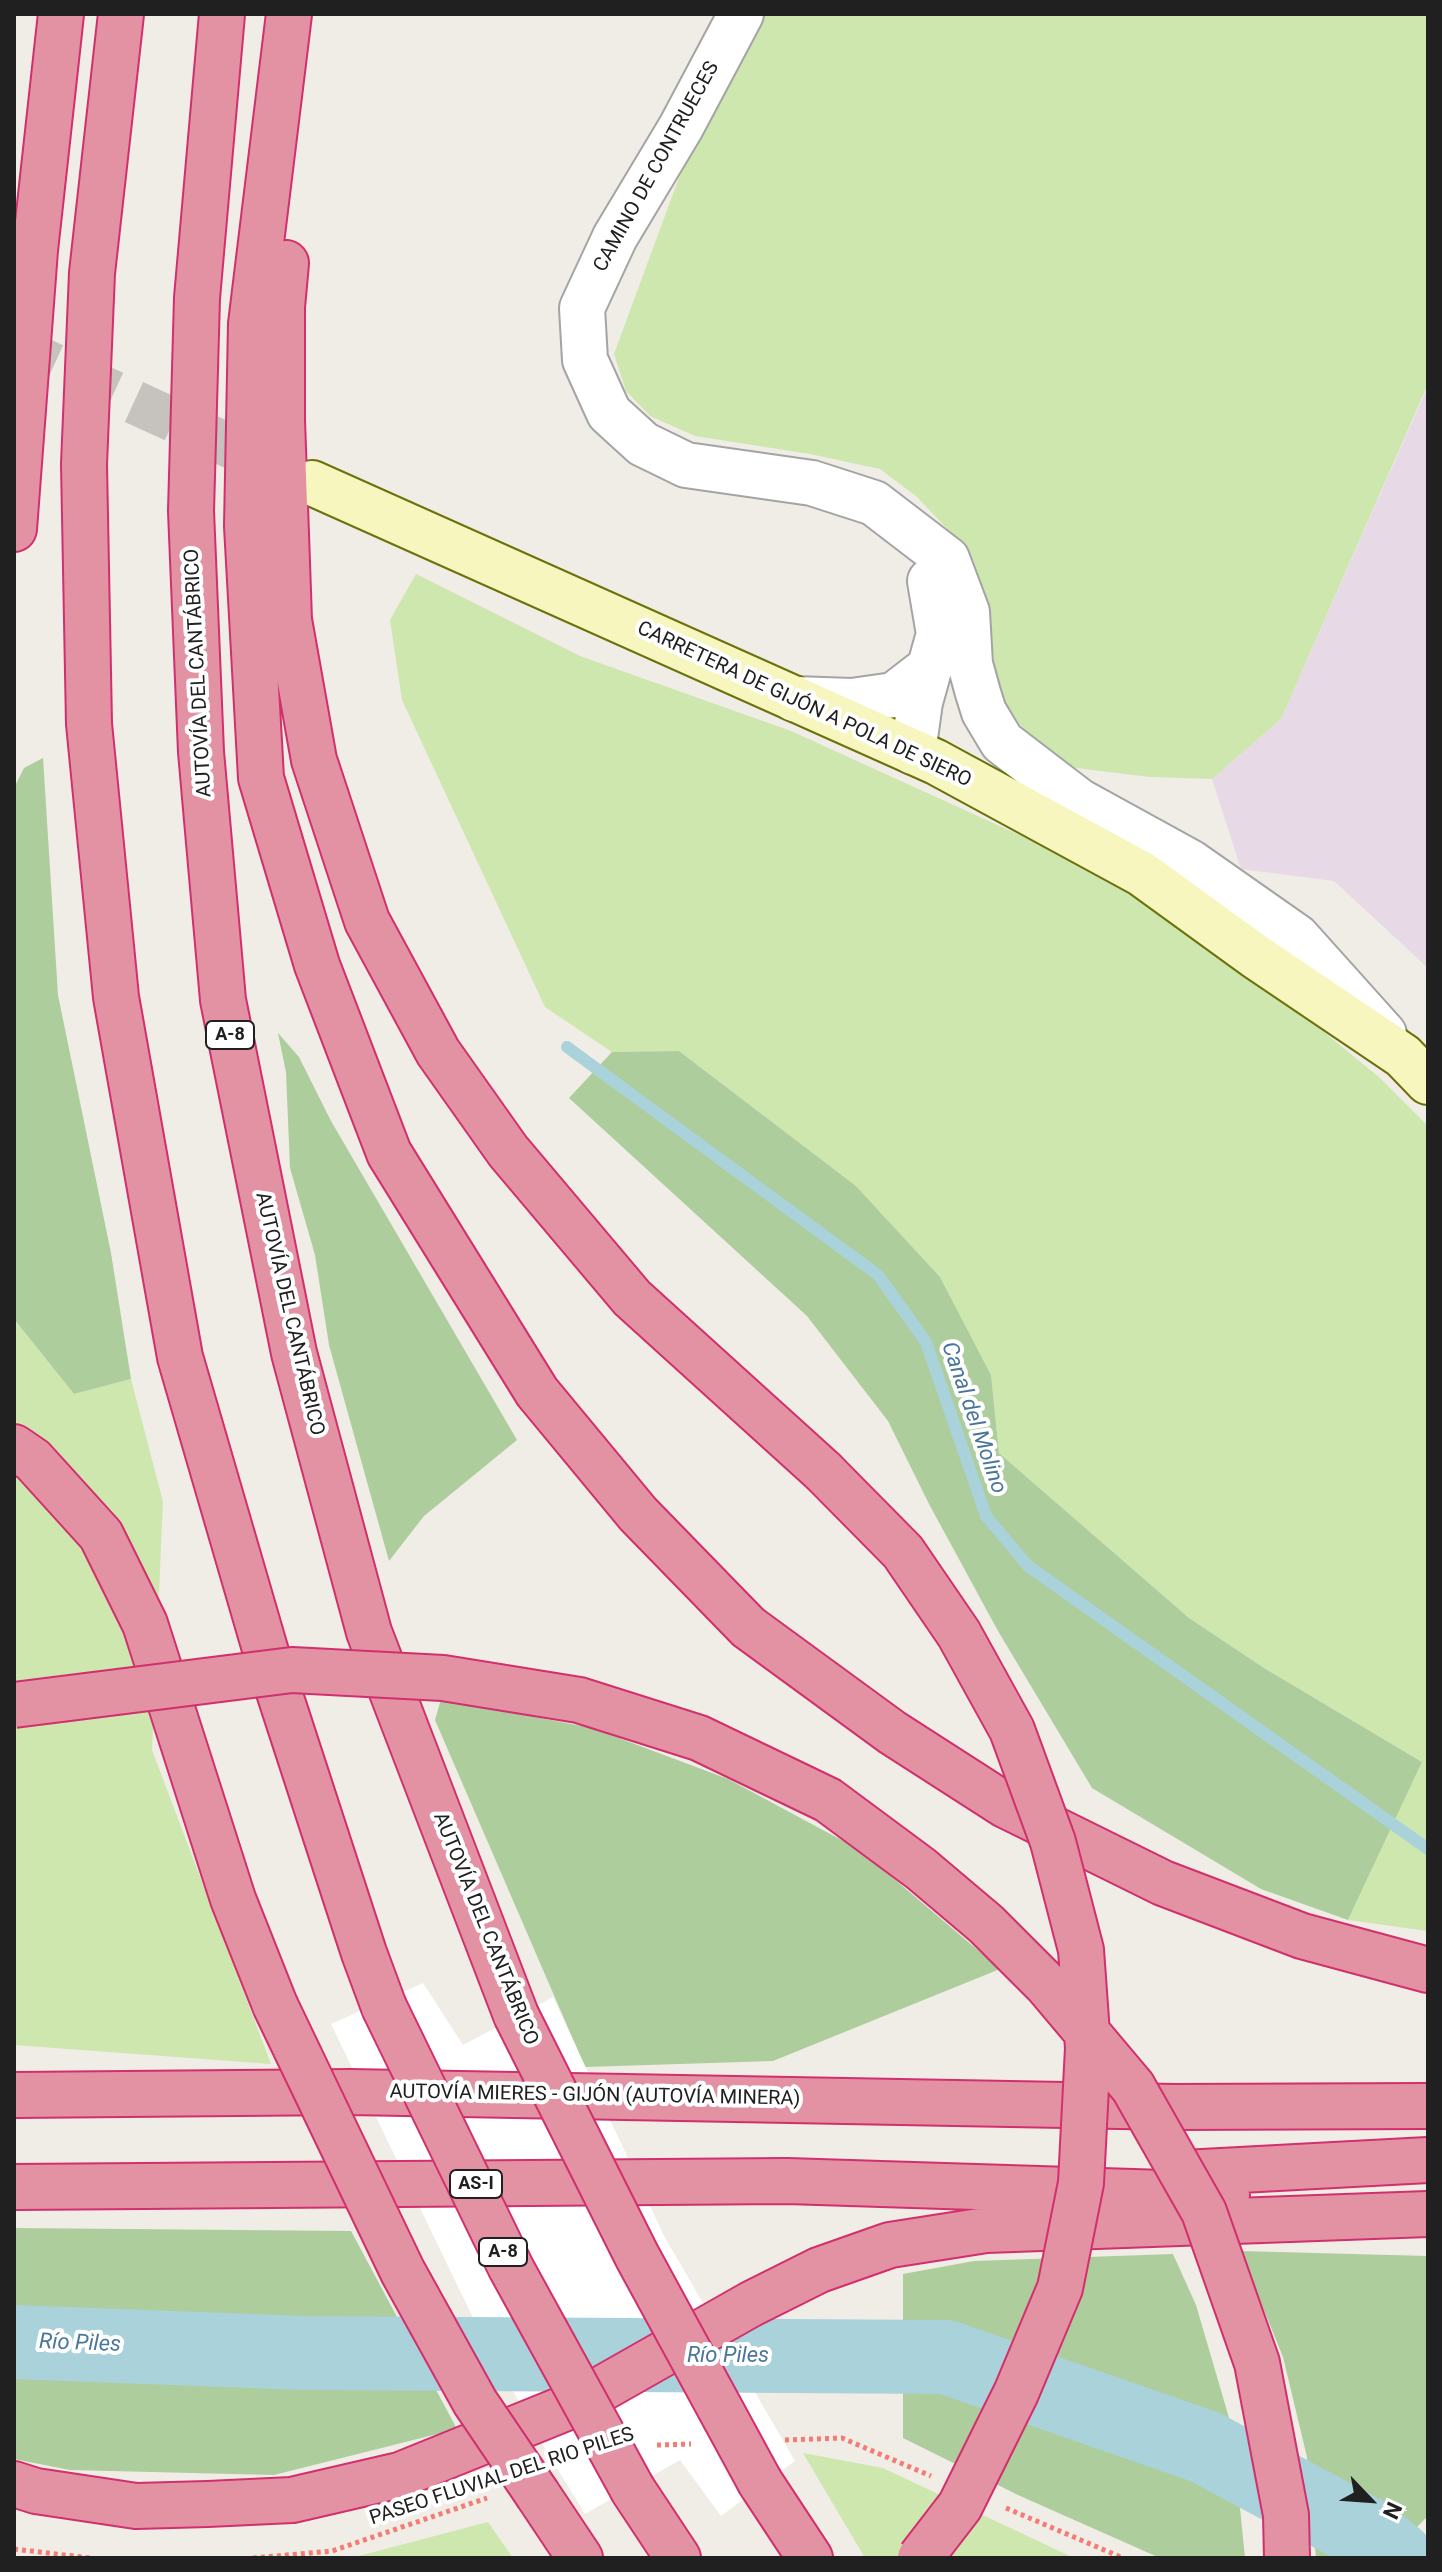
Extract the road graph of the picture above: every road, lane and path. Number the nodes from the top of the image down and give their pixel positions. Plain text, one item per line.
1 (61, 14) edge
2 (121, 14) edge
3 (222, 14) edge
4 (289, 14) edge
5 (315, 14) edge
6 (741, 14) edge
7 (312, 483) tunnel mouth
8 (14, 529) edge
9 (949, 666) junction
10 (794, 699) junction
11 (913, 752) junction
12 (1416, 1069) edge
13 (14, 1447) edge
14 (14, 1705) edge
15 (1428, 1970) edge
16 (14, 2068) edge
17 (350, 2092) junction
18 (14, 2095) edge
19 (1428, 2106) edge
20 (1175, 2107) junction
21 (1428, 2131) edge
22 (1428, 2160) edge
23 (938, 2186) junction
24 (14, 2187) edge
25 (1428, 2201) edge
26 (1428, 2214) edge
27 (780, 2440) dead end
28 (702, 2444) dead end
29 (655, 2446) dead end
30 (939, 2479) dead end
31 (14, 2484) edge
32 (517, 2495) junction
33 (994, 2503) dead end
34 (14, 2549) edge
35 (90, 2558) edge
36 (253, 2558) edge
37 (580, 2558) edge
38 (678, 2558) edge
39 (810, 2558) edge
40 (920, 2558) edge
41 (1123, 2558) edge
42 (1287, 2558) edge

1 - 8 highway
2 - 38 highway, A-8, bridge
3 - 39 highway, AUTOVÍA DEL CANTÁBRICO / A-8, bridge
4 - 15 highway
5 - 40 highway, bridge
6 - 9 street, CAMINO DE CONTRUECES
7 - 10 street, CARRETERA DE GIJÓN A POLA DE SIERO
9 - 10 street
9 - 11 street
9 - 12 street
10 - 11 street, CARRETERA DE GIJÓN A POLA DE SIERO
11 - 12 street, CARRETERA DE GIJÓN A POLA DE SIERO
13 - 32 highway, bridge
14 - 42 highway, bridge
16 - 17 highway
17 - 18 highway, AUTOVÍA MIERES - GIJÓN (AUTOVÍA MINERA)
17 - 20 highway, AUTOVÍA MIERES - GIJÓN (AUTOVÍA MINERA)
19 - 20 highway
20 - 21 highway
22 - 23 highway
23 - 24 highway, AS-I
23 - 25 highway
26 - 31 highway, bridge
27 - 30 path
28 - 29 path, PASEO FLUVIAL DEL RIO PILES
32 - 36 path, PASEO FLUVIAL DEL RIO PILES
32 - 37 highway
33 - 41 path
34 - 35 path

